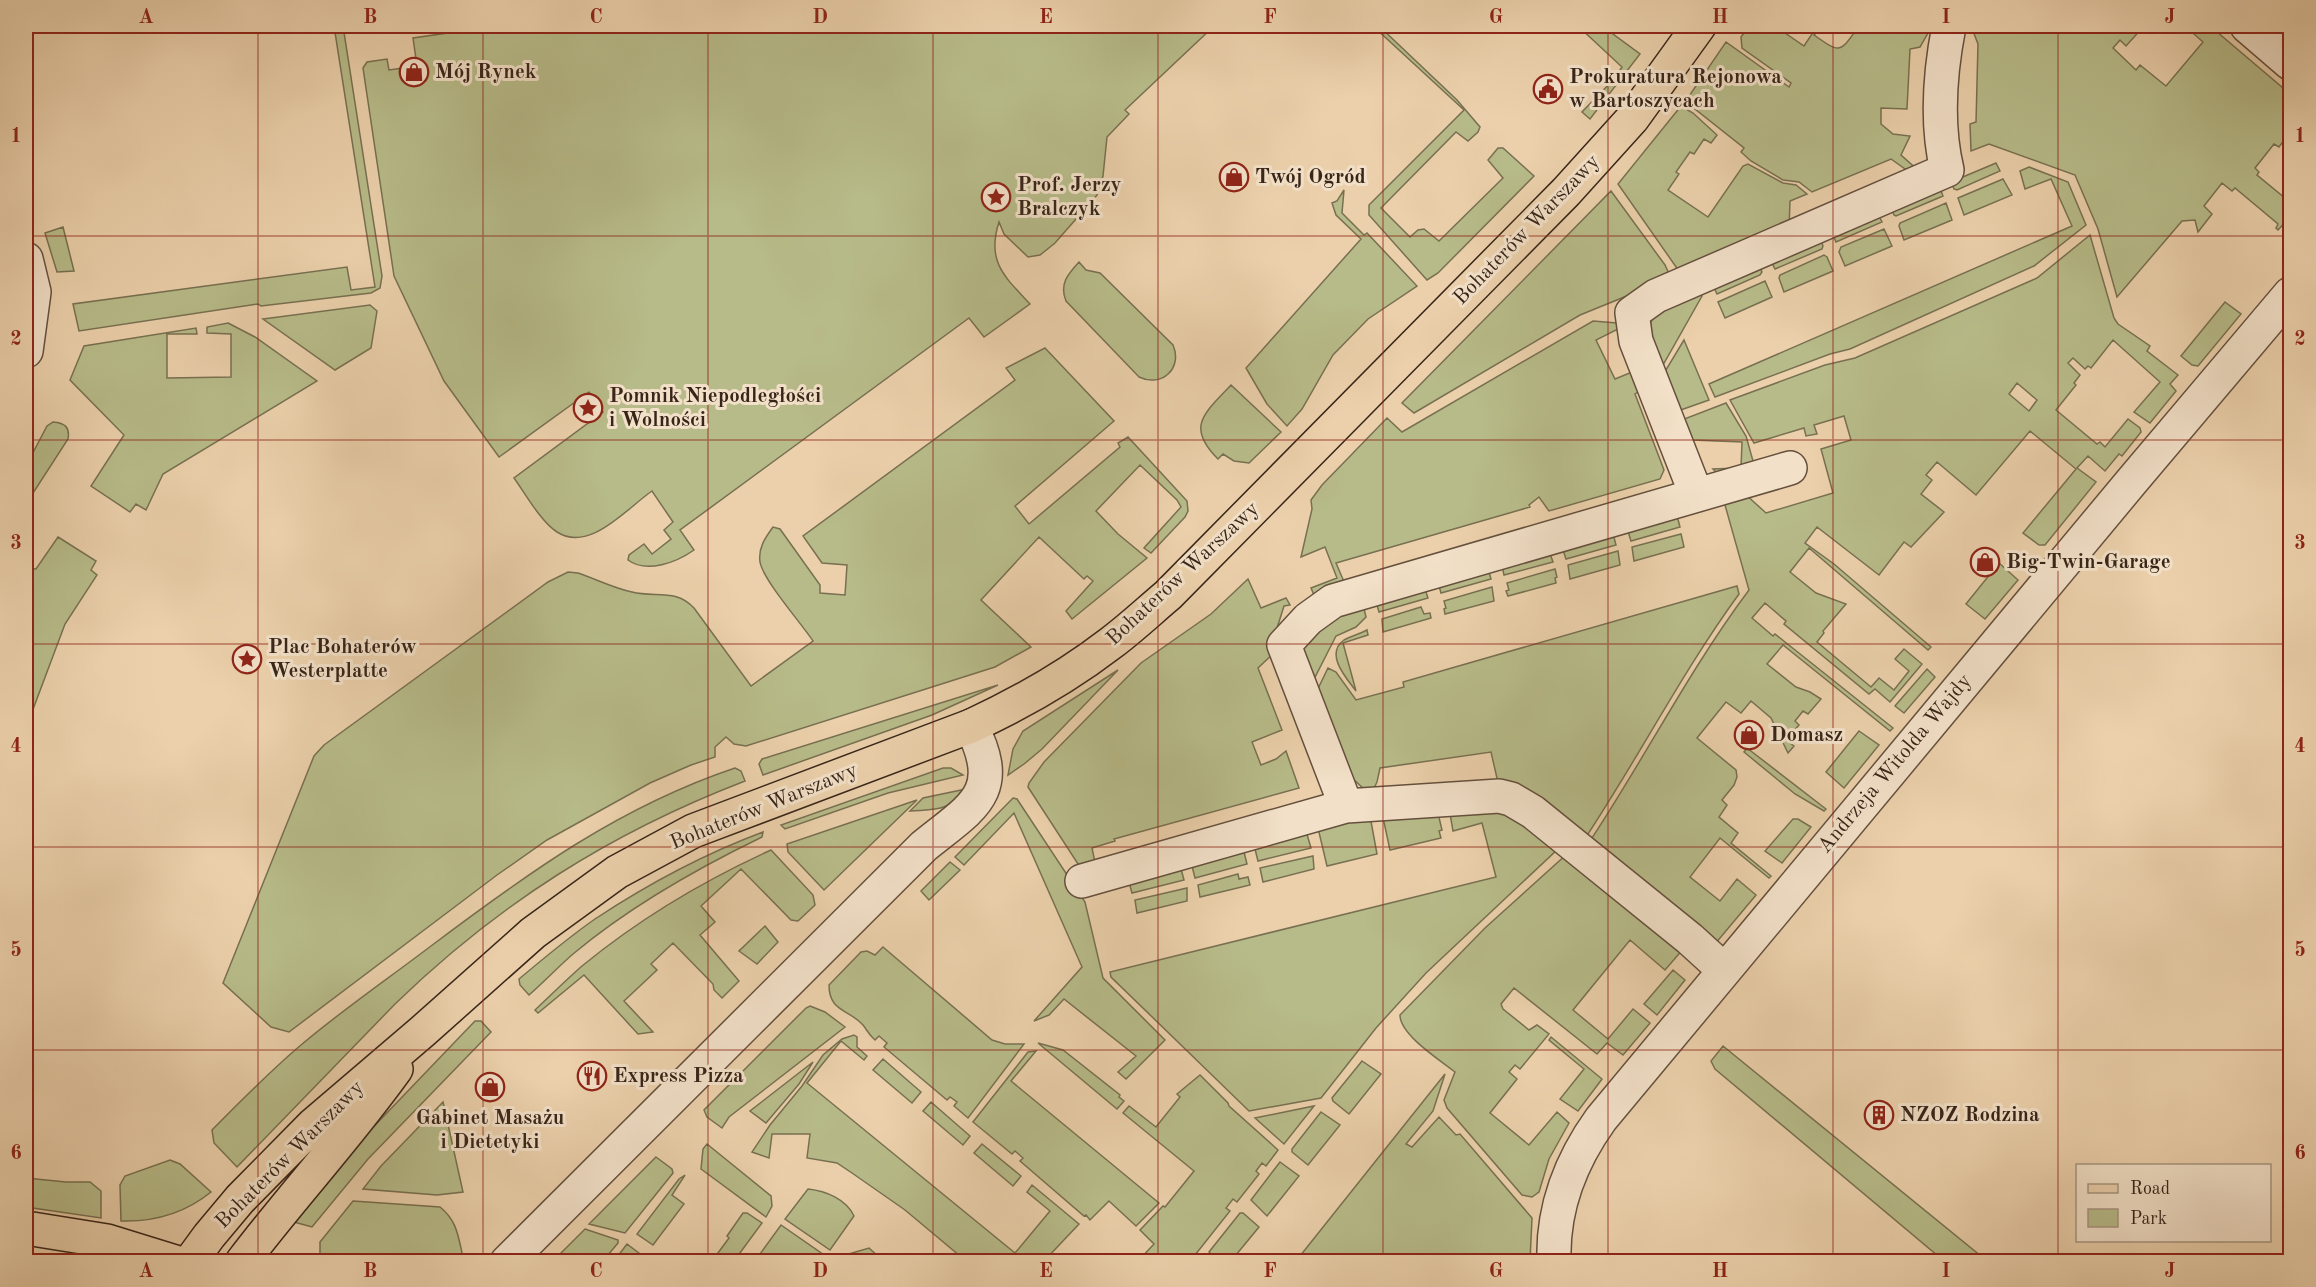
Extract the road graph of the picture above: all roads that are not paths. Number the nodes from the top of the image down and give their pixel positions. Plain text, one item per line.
1 (1699, 26) edge
2 (1949, 26) edge
3 (2247, 26) edge
4 (2290, 63) edge
5 (26, 259) edge
6 (2290, 294) edge
7 (26, 348) edge
8 (1790, 468) dead end
9 (1696, 494) junction
10 (971, 726) junction
11 (1346, 806) junction
12 (1082, 881) dead end
13 (1724, 970) junction
14 (423, 1031) junction
15 (26, 1228) edge
16 (175, 1262) edge
17 (190, 1262) edge
18 (242, 1262) edge
19 (507, 1262) edge
20 (1554, 1262) edge

1 - 10 main road, Bohaterów Warszawy
2 - 9 street
3 - 4 street
5 - 7 street
6 - 13 street, Andrzeja Witolda Wajdy
8 - 9 street
9 - 11 street
10 - 14 main road, Bohaterów Warszawy
10 - 19 street
11 - 12 street
11 - 13 street
13 - 20 street, Andrzeja Witolda Wajdy
14 - 17 main road, Bohaterów Warszawy
14 - 18 main road, Bohaterów Warszawy
15 - 16 main road

